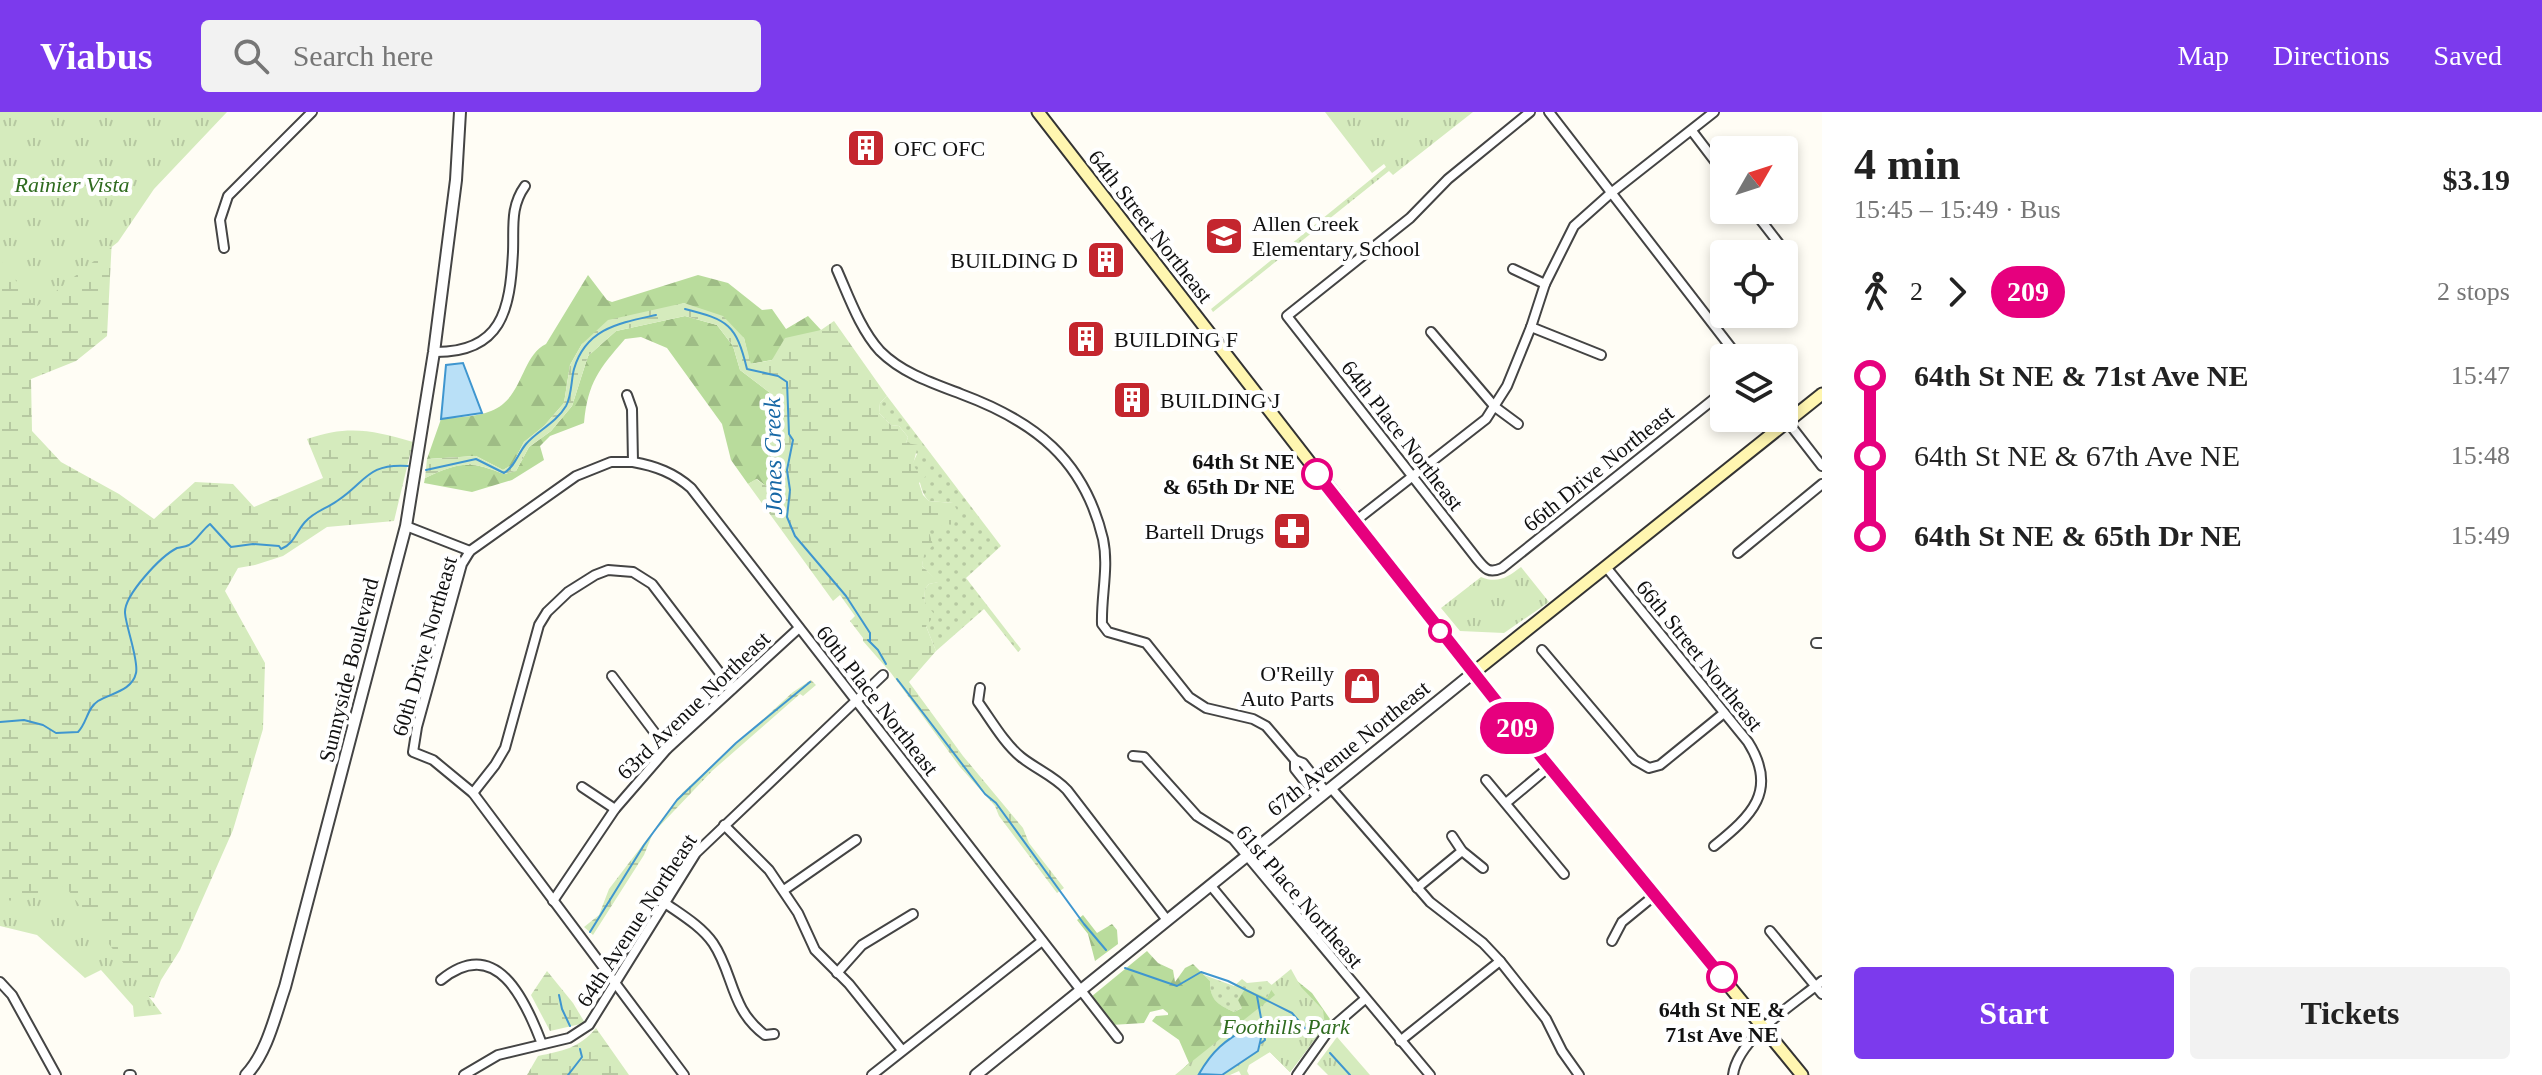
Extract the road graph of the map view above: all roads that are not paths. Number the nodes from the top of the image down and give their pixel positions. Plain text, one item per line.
1 (312, 112) edge
2 (460, 112) edge
3 (1038, 112) edge
4 (1530, 112) edge
5 (1549, 112) edge
6 (1714, 112) edge
7 (1692, 131) junction
8 (1710, 155) edge
9 (525, 186) dead end
10 (1611, 193) junction
11 (1764, 224) edge
12 (1776, 240) edge
13 (224, 248) dead end
14 (1513, 269) dead end
15 (837, 270) dead end
16 (1545, 284) junction
17 (1531, 327) junction
18 (1431, 332) dead end
19 (1728, 344) edge
20 (434, 352) junction
21 (1601, 355) dead end
22 (1822, 394) edge
23 (627, 395) dead end
24 (1710, 402) edge
25 (1495, 407) junction
26 (1798, 411) edge
27 (1518, 424) dead end
28 (1770, 432) edge
29 (1796, 432) edge
30 (633, 462) junction
31 (1822, 466) edge
32 (1411, 477) junction
33 (1822, 484) edge
34 (1354, 522) junction
35 (406, 526) junction
36 (470, 551) junction
37 (1738, 553) dead end
38 (1606, 567) junction
39 (1494, 572) joint
40 (799, 628) junction
41 (1542, 650) dead end
42 (1473, 673) junction
43 (883, 675) dead end
44 (612, 676) dead end
45 (980, 688) dead end
46 (732, 689) junction
47 (856, 700) junction
48 (1724, 713) junction
49 (667, 749) junction
50 (1133, 756) dead end
51 (1549, 767) junction
52 (1486, 780) dead end
53 (582, 787) dead end
54 (473, 793) junction
55 (1325, 793) junction
56 (1506, 803) junction
57 (615, 809) junction
58 (724, 825) junction
59 (1452, 836) dead end
60 (856, 840) dead end
61 (1714, 846) dead end
62 (1462, 851) junction
63 (1249, 856) junction
64 (1483, 868) dead end
65 (1564, 874) dead end
66 (1211, 886) junction
67 (1417, 888) junction
68 (784, 890) junction
69 (1655, 895) junction
70 (553, 901) junction
71 (665, 903) junction
72 (913, 914) dead end
73 (1167, 920) junction
74 (1770, 931) dead end
75 (1249, 932) dead end
76 (1042, 941) junction
77 (1612, 941) dead end
78 (1500, 961) junction
79 (837, 973) junction
80 (441, 980) dead end
81 (0, 982) edge
82 (614, 983) junction
83 (1820, 987) edge
84 (1081, 990) junction
85 (1365, 999) junction
86 (1764, 1029) junction
87 (774, 1034) dead end
88 (1118, 1038) dead end
89 (1400, 1041) junction
90 (542, 1044) junction
91 (902, 1050) junction
92 (56, 1075) edge
93 (246, 1075) edge
94 (464, 1075) edge
95 (684, 1075) edge
96 (872, 1075) edge
97 (976, 1075) edge
98 (1297, 1075) edge
99 (1430, 1075) edge
100 (1579, 1075) edge
101 (1733, 1075) edge
102 (1802, 1075) edge

1 - 13 street
2 - 20 street, Sunnyside Boulevard
3 - 34 main road, 64th Street Northeast
4 - 32 street, 64th Place Northeast
5 - 10 street
6 - 7 street
7 - 8 street
7 - 10 street
9 - 20 street
10 - 16 street
10 - 19 street
11 - 12 street
14 - 16 street
15 - 55 street
16 - 17 street
17 - 21 street
17 - 25 street
18 - 25 street
20 - 35 street, Sunnyside Boulevard
22 - 26 main road, 67th Avenue Northeast
23 - 30 street
24 - 39 street, 66th Drive Northeast
25 - 27 street
25 - 32 street
28 - 38 main road, 67th Avenue Northeast
29 - 31 street
30 - 36 street, 60th Drive Northeast
30 - 40 street, 60th Place Northeast
32 - 34 street
32 - 39 street, 64th Place Northeast
33 - 37 street
34 - 42 main road, 64th Street Northeast
35 - 36 street, 60th Drive Northeast
35 - 93 street, Sunnyside Boulevard
36 - 54 street, 60th Drive Northeast
38 - 42 main road, 67th Avenue Northeast
38 - 48 street, 66th Street Northeast
40 - 46 street, 63rd Avenue Northeast
40 - 47 street, 60th Place Northeast
41 - 48 street
42 - 51 main road, 64th Street Northeast
42 - 55 street, 67th Avenue Northeast
43 - 47 street, 64th Avenue Northeast
44 - 49 street
45 - 73 street
46 - 49 street, 63rd Avenue Northeast
46 - 54 street
47 - 58 street, 64th Avenue Northeast
47 - 76 street, 60th Place Northeast
48 - 61 street, 66th Street Northeast
49 - 57 street, 63rd Avenue Northeast
50 - 63 street, 61st Place Northeast
51 - 56 street
51 - 69 main road, 64th Street Northeast
52 - 56 street
53 - 57 street, 63rd Avenue Northeast
54 - 70 street
55 - 63 street, 67th Avenue Northeast
55 - 67 street
56 - 65 street
57 - 70 street, 63rd Avenue Northeast
58 - 68 street
58 - 71 street, 64th Avenue Northeast
59 - 62 street
60 - 68 street
62 - 64 street
62 - 67 street
63 - 66 street, 67th Avenue Northeast
63 - 85 street, 61st Place Northeast
66 - 73 street, 67th Avenue Northeast
66 - 75 street
67 - 78 street
68 - 79 street
69 - 77 street
69 - 86 main road, 64th Street Northeast
70 - 82 street
71 - 82 street, 64th Avenue Northeast
71 - 87 street
72 - 79 street
73 - 84 street, 67th Avenue Northeast
74 - 83 street
76 - 84 street, 60th Place Northeast
76 - 91 street
78 - 89 street
78 - 100 street
79 - 91 street
80 - 90 street
81 - 92 street
82 - 90 street, 64th Avenue Northeast
82 - 95 street
83 - 86 street
84 - 88 street, 60th Place Northeast
84 - 97 street, 67th Avenue Northeast
85 - 89 street, 61st Place Northeast
85 - 98 street
86 - 101 street
86 - 102 main road, 64th Street Northeast
89 - 99 street, 61st Place Northeast
90 - 94 street, 64th Avenue Northeast
91 - 96 street

